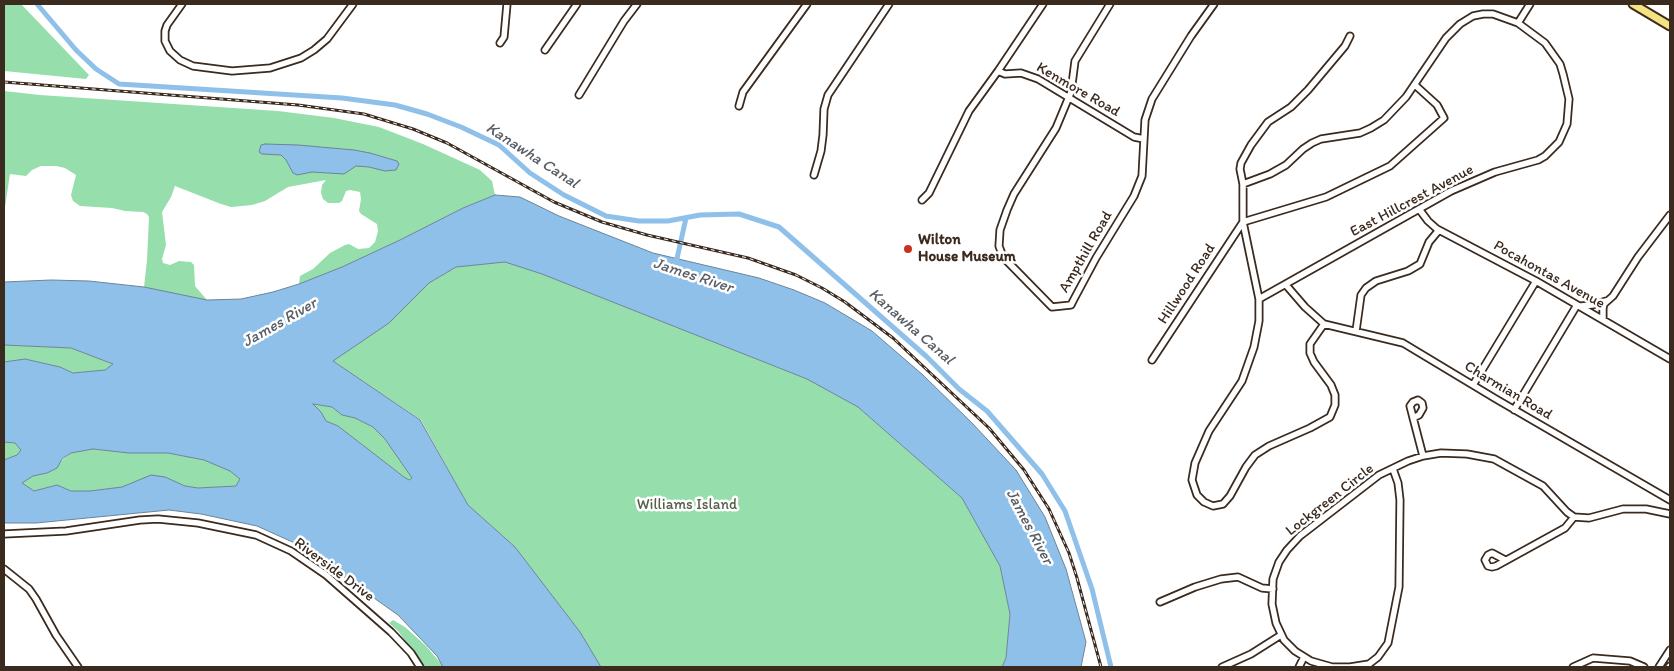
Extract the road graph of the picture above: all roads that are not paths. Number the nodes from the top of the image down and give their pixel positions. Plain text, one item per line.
1 (182, 4) edge
2 (353, 4) edge
3 (507, 4) edge
4 (578, 4) edge
5 (637, 4) edge
6 (807, 4) edge
7 (889, 4) edge
8 (1043, 4) edge
9 (1110, 4) edge
10 (1214, 4) edge
11 (1530, 4) edge
12 (1633, 4) edge
13 (1518, 23) junction
14 (1670, 26) edge
15 (1350, 36) dead end
16 (500, 43) dead end
17 (546, 50) dead end
18 (998, 71) junction
19 (1416, 85) junction
20 (580, 96) dead end
21 (1069, 97) junction
22 (739, 106) dead end
23 (1144, 139) junction
24 (814, 175) dead end
25 (1243, 184) junction
26 (922, 200) dead end
27 (1419, 209) junction
28 (1670, 216) edge
29 (1243, 222) junction
30 (1439, 230) junction
31 (1536, 281) junction
32 (1286, 285) junction
33 (1260, 299) junction
34 (1608, 300) junction
35 (1578, 306) junction
36 (1603, 319) junction
37 (1324, 324) junction
38 (1356, 331) junction
39 (1670, 359) edge
40 (1152, 360) dead end
41 (1473, 384) junction
42 (1514, 410) junction
43 (1413, 418) dead end
44 (1423, 456) junction
45 (1393, 469) junction
46 (1670, 500) edge
47 (1670, 514) edge
48 (1574, 517) junction
49 (4, 534) edge
50 (1505, 560) dead end
51 (4, 570) edge
52 (1273, 590) junction
53 (1160, 602) dead end
54 (1281, 635) junction
55 (1670, 650) edge
56 (1304, 657) junction
57 (78, 667) edge
58 (420, 667) edge
59 (1222, 667) edge
60 (1299, 667) edge
61 (1573, 667) edge
62 (1644, 667) edge
63 (1659, 667) edge

1 - 2 street
3 - 16 street
4 - 17 street
5 - 20 street
6 - 22 street
7 - 24 street
8 - 18 street
9 - 21 street
10 - 23 street, Ampthill Road
11 - 13 street
12 - 14 main road
13 - 19 street, East Hillcrest Avenue
13 - 27 street, East Hillcrest Avenue
15 - 25 street
18 - 21 street, Kenmore Road
18 - 26 street
19 - 25 street, East Hillcrest Avenue
19 - 29 street
21 - 23 street, Kenmore Road
21 - 23 street, Ampthill Road
25 - 29 street
27 - 30 street, Pocahontas Avenue
27 - 32 street, East Hillcrest Avenue
28 - 34 street
29 - 33 street
29 - 40 street, Hillwood Road
30 - 31 street, Pocahontas Avenue
30 - 38 street
31 - 35 street, Pocahontas Avenue
31 - 41 street
32 - 33 street, East Hillcrest Avenue
32 - 37 street, Charmian Road
33 - 37 street
34 - 35 street
34 - 36 street
35 - 36 street, Pocahontas Avenue
35 - 42 street
36 - 39 street, Pocahontas Avenue
37 - 38 street, Charmian Road
38 - 41 street, Charmian Road
41 - 42 street, Charmian Road
42 - 46 street, Charmian Road
43 - 44 street
44 - 45 street, Lockgreen Circle
44 - 48 street, Lockgreen Circle
45 - 52 street, Lockgreen Circle
45 - 56 street, Lockgreen Circle
47 - 48 street
48 - 50 street
49 - 58 street, Riverside Drive
51 - 57 street
52 - 53 street
52 - 54 street, Lockgreen Circle
54 - 56 street, Lockgreen Circle
54 - 59 street
55 - 63 street
56 - 60 street
61 - 62 street

